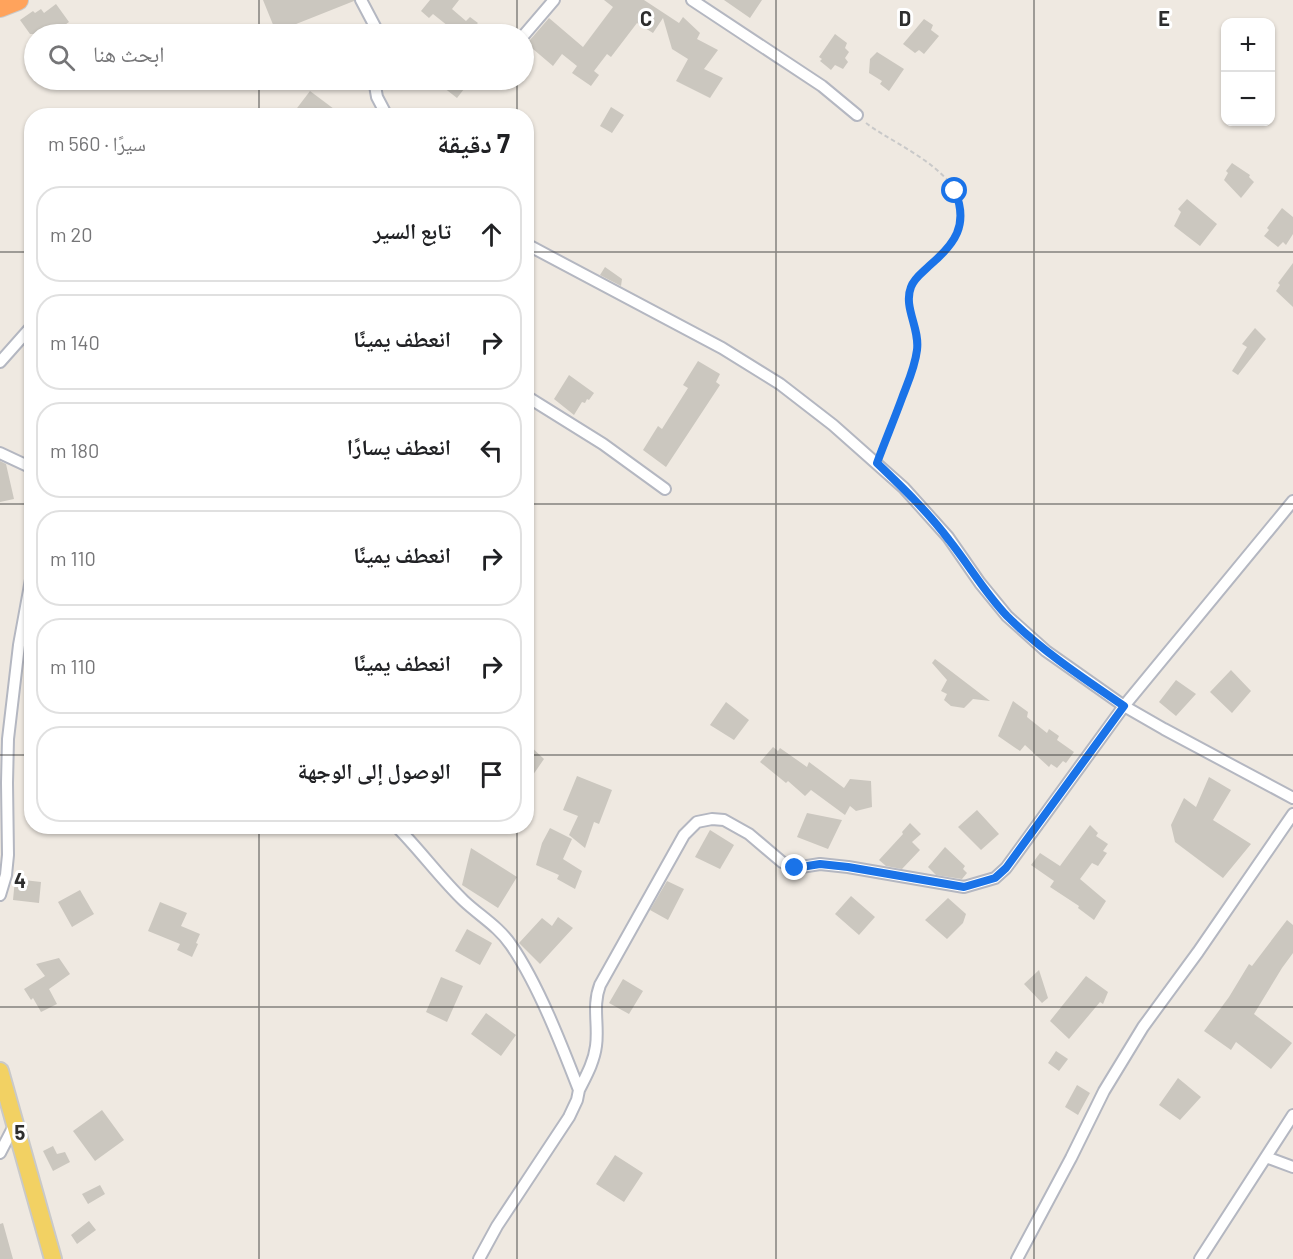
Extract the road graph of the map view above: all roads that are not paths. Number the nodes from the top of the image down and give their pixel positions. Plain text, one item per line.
1 (18, 0) edge
2 (362, 0) edge
3 (554, 0) edge
4 (692, 0) edge
5 (0, 7) edge
6 (374, 24) edge
7 (533, 24) edge
8 (376, 90) edge
9 (380, 108) edge
10 (857, 116) road end
11 (534, 248) edge
12 (24, 335) edge
13 (0, 362) edge
14 (534, 401) edge
15 (0, 453) edge
16 (24, 464) edge
17 (665, 489) dead end
18 (1293, 501) edge
19 (24, 617) edge
20 (1124, 706) junction
21 (1293, 798) edge
22 (1293, 814) edge
23 (404, 834) edge
24 (0, 895) edge
25 (0, 1071) edge
26 (579, 1090) junction
27 (1293, 1115) edge
28 (16, 1124) junction
29 (0, 1154) edge
30 (1266, 1157) junction
31 (1293, 1167) edge
32 (53, 1259) edge
33 (479, 1259) edge
34 (1017, 1259) edge
35 (1200, 1259) edge

1 - 5 highway
2 - 6 street
3 - 7 street
4 - 10 street
8 - 9 street
11 - 20 street
12 - 13 street
14 - 17 street
15 - 16 street
18 - 20 street
19 - 24 street
20 - 21 street
20 - 26 street
22 - 34 street
23 - 26 street
25 - 28 main road
26 - 33 street
27 - 30 street
28 - 29 street
28 - 32 main road
30 - 31 street
30 - 35 street

